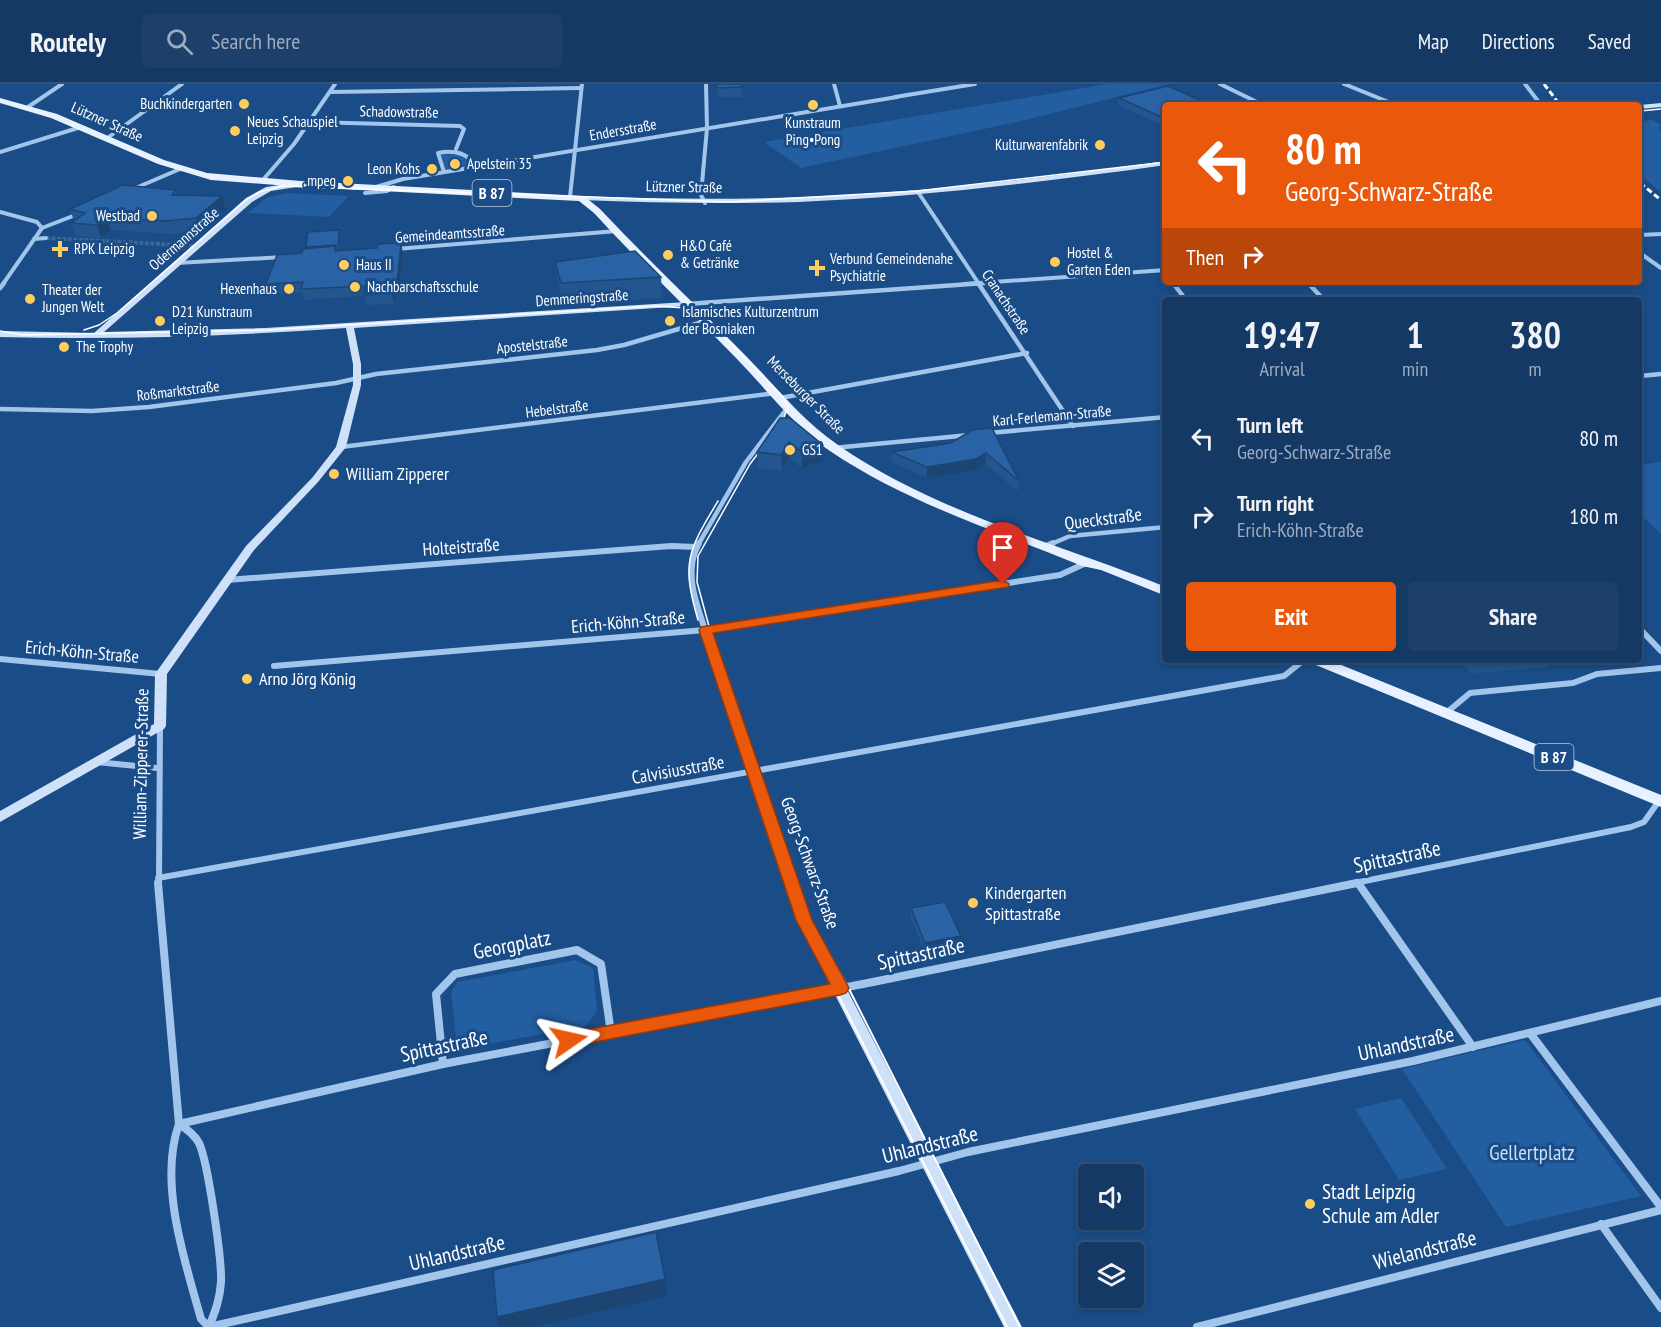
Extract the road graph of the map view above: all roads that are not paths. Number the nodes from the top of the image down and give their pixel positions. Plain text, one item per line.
1 (62, 84) edge
2 (182, 84) edge
3 (335, 84) edge
4 (441, 84) edge
5 (705, 84) edge
6 (834, 84) edge
7 (975, 84) edge
8 (1220, 84) edge
9 (1344, 84) edge
10 (1525, 84) edge
11 (581, 86) edge
12 (437, 91) junction
13 (330, 92) junction
14 (0, 100) edge
15 (1257, 102) edge
16 (1389, 102) edge
17 (1539, 102) edge
18 (1661, 105) edge
19 (840, 106) junction
20 (28, 107) junction
21 (1642, 107) edge
22 (1661, 111) edge
23 (1642, 113) edge
24 (310, 122) junction
25 (81, 127) junction
26 (707, 128) junction
27 (106, 139) junction
28 (456, 149) junction
29 (576, 151) junction
30 (0, 152) edge
31 (1162, 164) edge
32 (479, 166) junction
33 (180, 169) junction
34 (444, 172) junction
35 (201, 174) junction
36 (403, 179) junction
37 (262, 181) junction
38 (301, 184) junction
39 (375, 187) junction
40 (275, 188) junction
41 (393, 188) junction
42 (918, 192) junction
43 (365, 193) junction
44 (123, 194) edge
45 (570, 197) junction
46 (584, 201) junction
47 (634, 201) junction
48 (617, 202) junction
49 (705, 203) junction
50 (85, 211) edge
51 (0, 212) edge
52 (601, 215) junction
53 (42, 228) junction
54 (617, 231) junction
55 (1661, 234) edge
56 (1642, 235) edge
57 (46, 238) tunnel mouth
58 (34, 240) junction
59 (388, 250) edge
60 (1642, 254) edge
61 (296, 256) edge
62 (177, 263) junction
63 (1661, 268) edge
64 (1162, 271) edge
65 (979, 283) junction
66 (1174, 285) edge
67 (1310, 285) edge
68 (0, 288) edge
69 (1184, 297) edge
70 (1321, 297) edge
71 (687, 304) junction
72 (707, 321) junction
73 (350, 327) junction
74 (2, 334) edge
75 (96, 335) junction
76 (1027, 353) junction
77 (1661, 374) edge
78 (1642, 376) edge
79 (357, 378) junction
80 (781, 399) junction
81 (0, 409) edge
82 (1162, 417) edge
83 (1074, 426) junction
84 (341, 447) junction
85 (833, 448) junction
86 (1162, 527) edge
87 (1046, 546) junction
88 (696, 547) junction
89 (1087, 563) junction
90 (228, 580) junction
91 (1162, 590) edge
92 (1162, 600) edge
93 (705, 630) junction
94 (1642, 631) edge
95 (1661, 651) edge
96 (0, 659) edge
97 (1300, 663) edge
98 (1323, 663) edge
99 (274, 666) dead end
100 (1661, 668) edge
101 (161, 674) junction
102 (1446, 713) junction
103 (160, 726) junction
104 (96, 762) junction
105 (157, 768) junction
106 (754, 772) junction
107 (1660, 801) edge
108 (0, 817) edge
109 (158, 878) junction
110 (1358, 884) junction
111 (840, 988) junction
112 (1661, 1001) edge
113 (611, 1032) junction
114 (1530, 1033) junction
115 (1473, 1047) junction
116 (442, 1064) junction
117 (178, 1124) junction
118 (930, 1163) junction
119 (1661, 1208) edge
120 (1601, 1224) junction
121 (1661, 1308) edge
122 (209, 1327) edge
123 (1013, 1327) edge
124 (1197, 1327) edge

1 - 20 street
2 - 27 street
3 - 13 street
4 - 12 street
5 - 26 street
6 - 19 street
7 - 19 street, Endersstraße
8 - 15 street
9 - 16 street
10 - 17 street
11 - 12 street
11 - 29 street
12 - 13 street
13 - 24 street
14 - 20 main road, Lützner Straße / B 87
18 - 21 street
19 - 26 street, Endersstraße
20 - 25 main road, Lützner Straße / B 87
22 - 23 street
24 - 28 street, Schadowstraße
24 - 37 street
25 - 27 main road, Lützner Straße / B 87
25 - 30 street
26 - 29 street, Endersstraße
26 - 49 street
27 - 33 main road, Lützner Straße / B 87
28 - 32 street
28 - 34 street
29 - 32 street, Endersstraße
29 - 45 street
31 - 42 street, Lützner Straße
32 - 34 street, Endersstraße
33 - 35 main road, Lützner Straße / B 87
33 - 44 street
34 - 36 street, Endersstraße
35 - 37 main road, Lützner Straße / B 87
35 - 40 main road, Lützner Straße / B 87
36 - 39 street, Endersstraße
36 - 41 street
37 - 38 main road, Lützner Straße / B 87
38 - 39 main road, Lützner Straße / B 87
38 - 40 street, Odermannstraße
39 - 41 main road, Lützner Straße / B 87
40 - 43 main road, Lützner Straße / B 87
40 - 62 street, Odermannstraße
41 - 43 street
41 - 45 main road, Lützner Straße / B 87
42 - 49 street, Lützner Straße
42 - 65 street, Cranachstraße
43 - 46 main road, Lützner Straße / B 87
45 - 46 main road, Lützner Straße / B 87
46 - 47 street, Lützner Straße
46 - 48 street, Lützner Straße
46 - 52 main road, Merseburger Straße
47 - 48 street
47 - 49 street, Lützner Straße
48 - 52 street
50 - 53 street
51 - 53 street
52 - 54 main road, Merseburger Straße
53 - 58 street
54 - 59 street, Gemeindeamtsstraße
54 - 71 main road, Merseburger Straße
55 - 56 street
57 - 58 street
58 - 68 street
60 - 63 street
61 - 62 street
62 - 75 street, Odermannstraße
64 - 65 street, Demmeringstraße
65 - 71 street, Demmeringstraße
65 - 76 street, Cranachstraße
66 - 69 street
67 - 70 street
71 - 72 main road, Merseburger Straße
71 - 73 street, Demmeringstraße
72 - 79 street, Apostelstraße
72 - 80 main road, Merseburger Straße
73 - 75 street, Demmeringstraße
73 - 79 street, William-Zipperer-Straße
74 - 75 street, Demmeringstraße
76 - 80 street, Hebelstraße
76 - 83 street, Cranachstraße
77 - 78 street
79 - 81 street, Roßmarktstraße
79 - 84 street, William-Zipperer-Straße
80 - 84 street, Hebelstraße
80 - 85 main road, Merseburger Straße
80 - 88 street, Georg-Schwarz-Straße
82 - 83 street, Karl-Ferlemann-Straße
83 - 85 street, Karl-Ferlemann-Straße
84 - 90 street, William-Zipperer-Straße
85 - 87 main road, Merseburger Straße
86 - 87 street, Queckstraße
87 - 89 main road, Merseburger Straße
88 - 90 street, Holteistraße
88 - 93 street, Georg-Schwarz-Straße
89 - 91 main road, Merseburger Straße
89 - 92 main road, Merseburger Straße
89 - 93 street, Erich-Köhn-Straße
90 - 101 street, William-Zipperer-Straße
93 - 99 street, Erich-Köhn-Straße
93 - 106 street, Georg-Schwarz-Straße
94 - 95 street
96 - 101 street, Erich-Köhn-Straße
97 - 106 street, Calvisiusstraße
98 - 102 main road, B 87
100 - 102 street
101 - 103 street, William-Zipperer-Straße
102 - 107 main road, B 87
103 - 104 street
103 - 105 street, William-Zipperer-Straße
104 - 105 street
104 - 108 street
105 - 109 street, William-Zipperer-Straße
106 - 109 street, Calvisiusstraße
106 - 111 street, Georg-Schwarz-Straße
107 - 110 street, Spittastraße
109 - 117 street, William-Zipperer-Straße
110 - 111 street, Spittastraße
110 - 115 street
111 - 113 street, Spittastraße
111 - 118 street, Georg-Schwarz-Straße
112 - 114 street, Uhlandstraße
113 - 116 street, Spittastraße
113 - 116 street, Georgplatz
114 - 115 street, Uhlandstraße
114 - 119 street
115 - 118 street, Uhlandstraße
116 - 117 street, Spittastraße
117 - 122 street, William-Zipperer-Straße
117 - 122 street
118 - 122 street, Uhlandstraße
118 - 123 street, Georg-Schwarz-Straße
119 - 120 street, Wielandstraße
120 - 121 street
120 - 124 street, Wielandstraße

